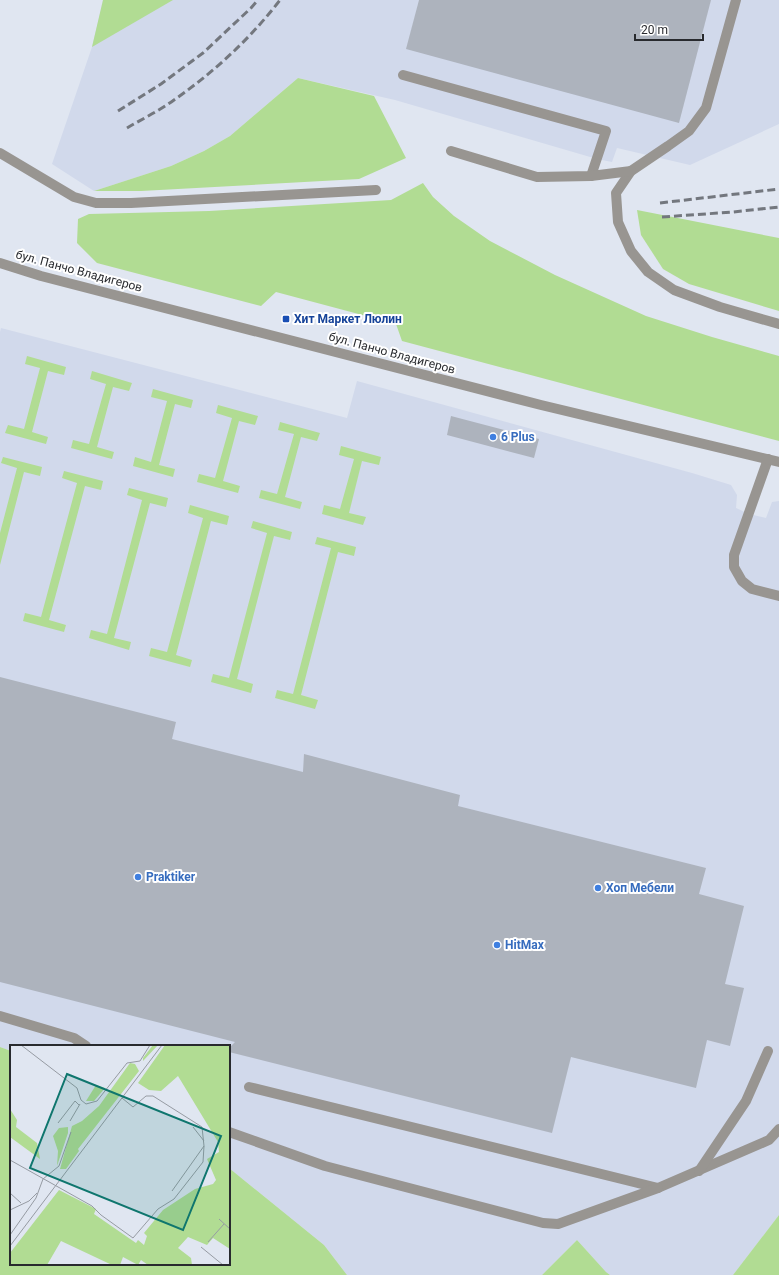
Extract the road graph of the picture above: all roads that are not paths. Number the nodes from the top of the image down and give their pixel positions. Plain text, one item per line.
1 (736, 0) edge
2 (403, 75) dead end
3 (451, 151) dead end
4 (0, 153) edge
5 (631, 171) junction
6 (591, 176) junction
7 (376, 190) dead end
8 (0, 264) edge
9 (779, 324) edge
10 (768, 459) junction
11 (779, 462) edge
12 (779, 596) edge
13 (0, 1016) edge
14 (84, 1045) edge
15 (768, 1051) dead end
16 (249, 1087) dead end
17 (779, 1129) edge
18 (230, 1132) edge
19 (699, 1171) junction
20 (658, 1188) junction

1 - 5 street
2 - 6 street
3 - 6 street
4 - 7 street
5 - 6 street
5 - 9 street
8 - 10 street, бул. Панчо Владигеров
10 - 11 street, бул. Панчо Владигеров
10 - 12 street
13 - 14 street
15 - 19 street
16 - 20 street
17 - 19 street
18 - 20 street
19 - 20 street

